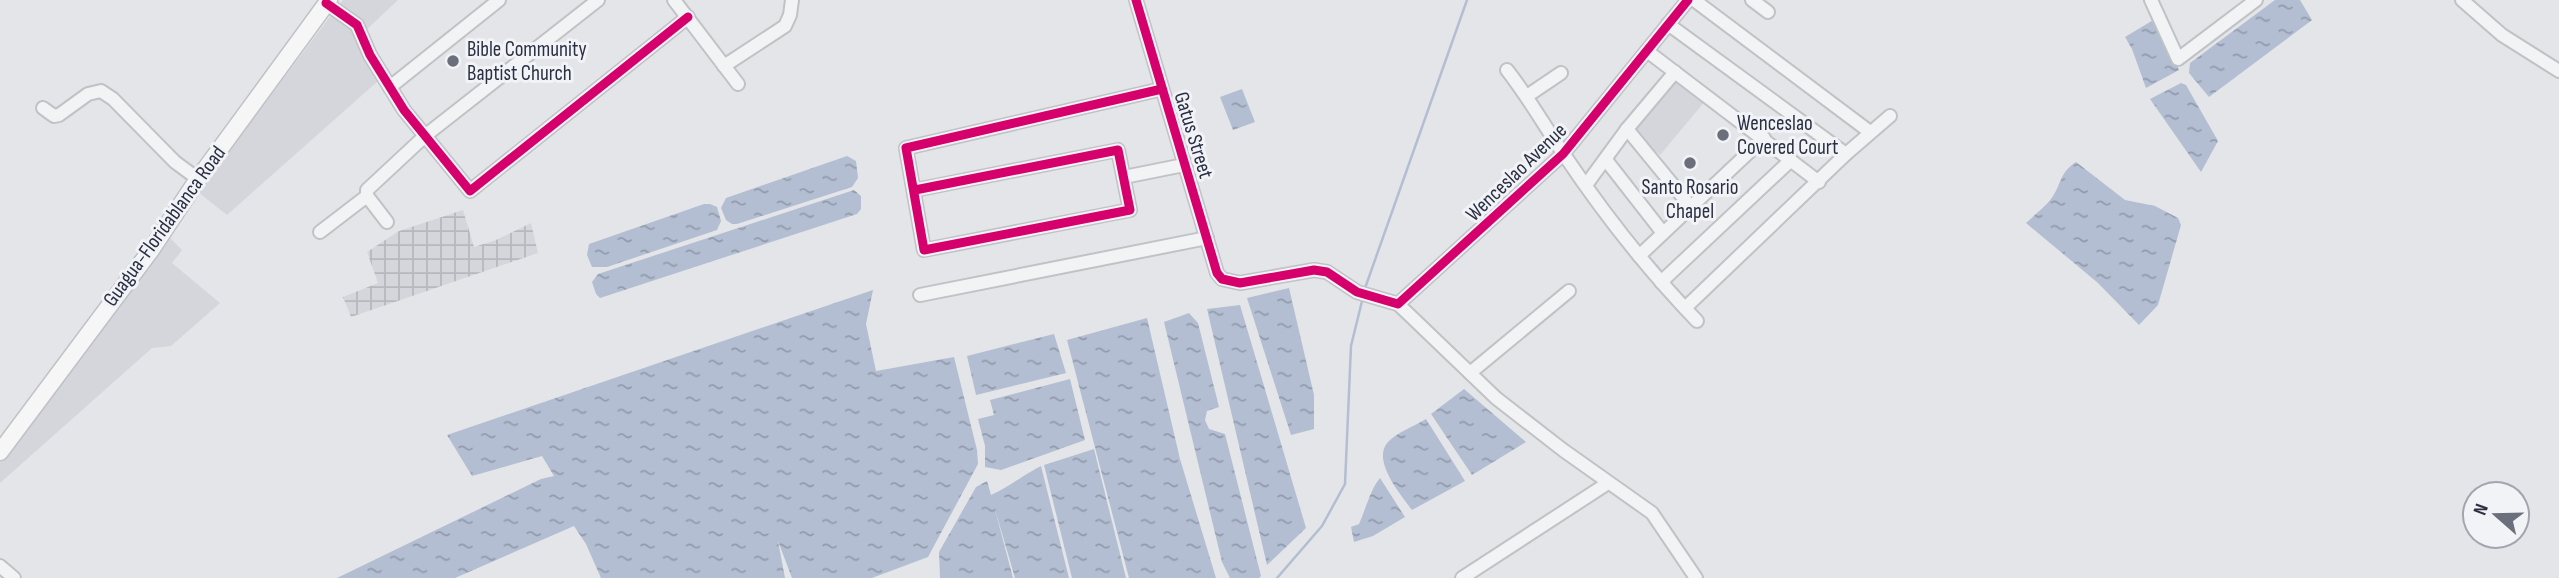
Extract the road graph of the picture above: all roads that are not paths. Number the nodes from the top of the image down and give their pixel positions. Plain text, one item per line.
1 (499, 0) edge
2 (598, 0) edge
3 (674, 0) edge
4 (792, 0) edge
5 (1136, 0) edge
6 (1688, 0) edge
7 (1694, 0) edge
8 (1752, 0) edge
9 (2151, 0) edge
10 (2256, 0) edge
11 (2462, 0) edge
12 (328, 1) edge
13 (1768, 12) dead end
14 (688, 17) junction
15 (1668, 24) junction
16 (1647, 51) junction
17 (724, 66) junction
18 (1507, 71) dead end
19 (2559, 71) edge
20 (1675, 72) junction
21 (1561, 73) dead end
22 (738, 84) dead end
23 (390, 87) junction
24 (1162, 89) junction
25 (1527, 96) junction
26 (43, 108) dead end
27 (1890, 116) dead end
28 (1627, 129) junction
29 (1870, 132) junction
30 (426, 135) junction
31 (1764, 138) junction
32 (1846, 154) junction
33 (1563, 155) junction
34 (1606, 160) junction
35 (1791, 160) junction
36 (1184, 165) junction
37 (1124, 177) junction
38 (198, 179) junction
39 (1819, 181) junction
40 (1586, 185) junction
41 (915, 190) junction
42 (367, 196) junction
43 (1691, 207) junction
44 (387, 222) dead end
45 (320, 232) dead end
46 (1663, 233) junction
47 (1207, 237) junction
48 (1639, 256) junction
49 (1661, 282) junction
50 (1569, 291) dead end
51 (920, 295) dead end
52 (1398, 304) junction
53 (1685, 308) junction
54 (1697, 321) dead end
55 (1470, 373) junction
56 (0, 452) edge
57 (1608, 483) junction
58 (0, 566) edge
59 (14, 578) edge
60 (1462, 578) edge
61 (1696, 578) edge

1 - 23 street
2 - 30 street
3 - 14 street
4 - 17 street
5 - 24 street, Gatus Street
6 - 15 street, Wenceslao Avenue
7 - 29 street
8 - 13 street
9 - 10 street
11 - 19 street
12 - 23 street
12 - 38 main road, Guagua-Floridablanca Road
14 - 17 street
14 - 30 street
15 - 16 street, Wenceslao Avenue
15 - 32 street
16 - 20 street
16 - 33 street, Wenceslao Avenue
17 - 22 street
18 - 25 street
20 - 28 street
20 - 31 street
21 - 25 street
23 - 30 street
24 - 36 street, Gatus Street
24 - 41 street
25 - 33 street
26 - 38 street
27 - 29 street
28 - 34 street
28 - 43 street
29 - 32 street
30 - 42 street
31 - 35 street
31 - 43 street
32 - 39 street
33 - 40 street
33 - 52 street, Wenceslao Avenue
34 - 40 street
34 - 46 street
35 - 39 street
35 - 49 street
36 - 37 street
36 - 47 street, Gatus Street
37 - 41 street
37 - 41 street
38 - 56 main road, Guagua-Floridablanca Road
39 - 53 street
40 - 48 street
42 - 44 street
42 - 45 street
43 - 46 street
46 - 48 street
47 - 51 street
47 - 52 street, Gatus Street
48 - 49 street
49 - 53 street
50 - 55 street
52 - 55 street
53 - 54 street
55 - 57 street
57 - 60 street
57 - 61 street
58 - 59 street

